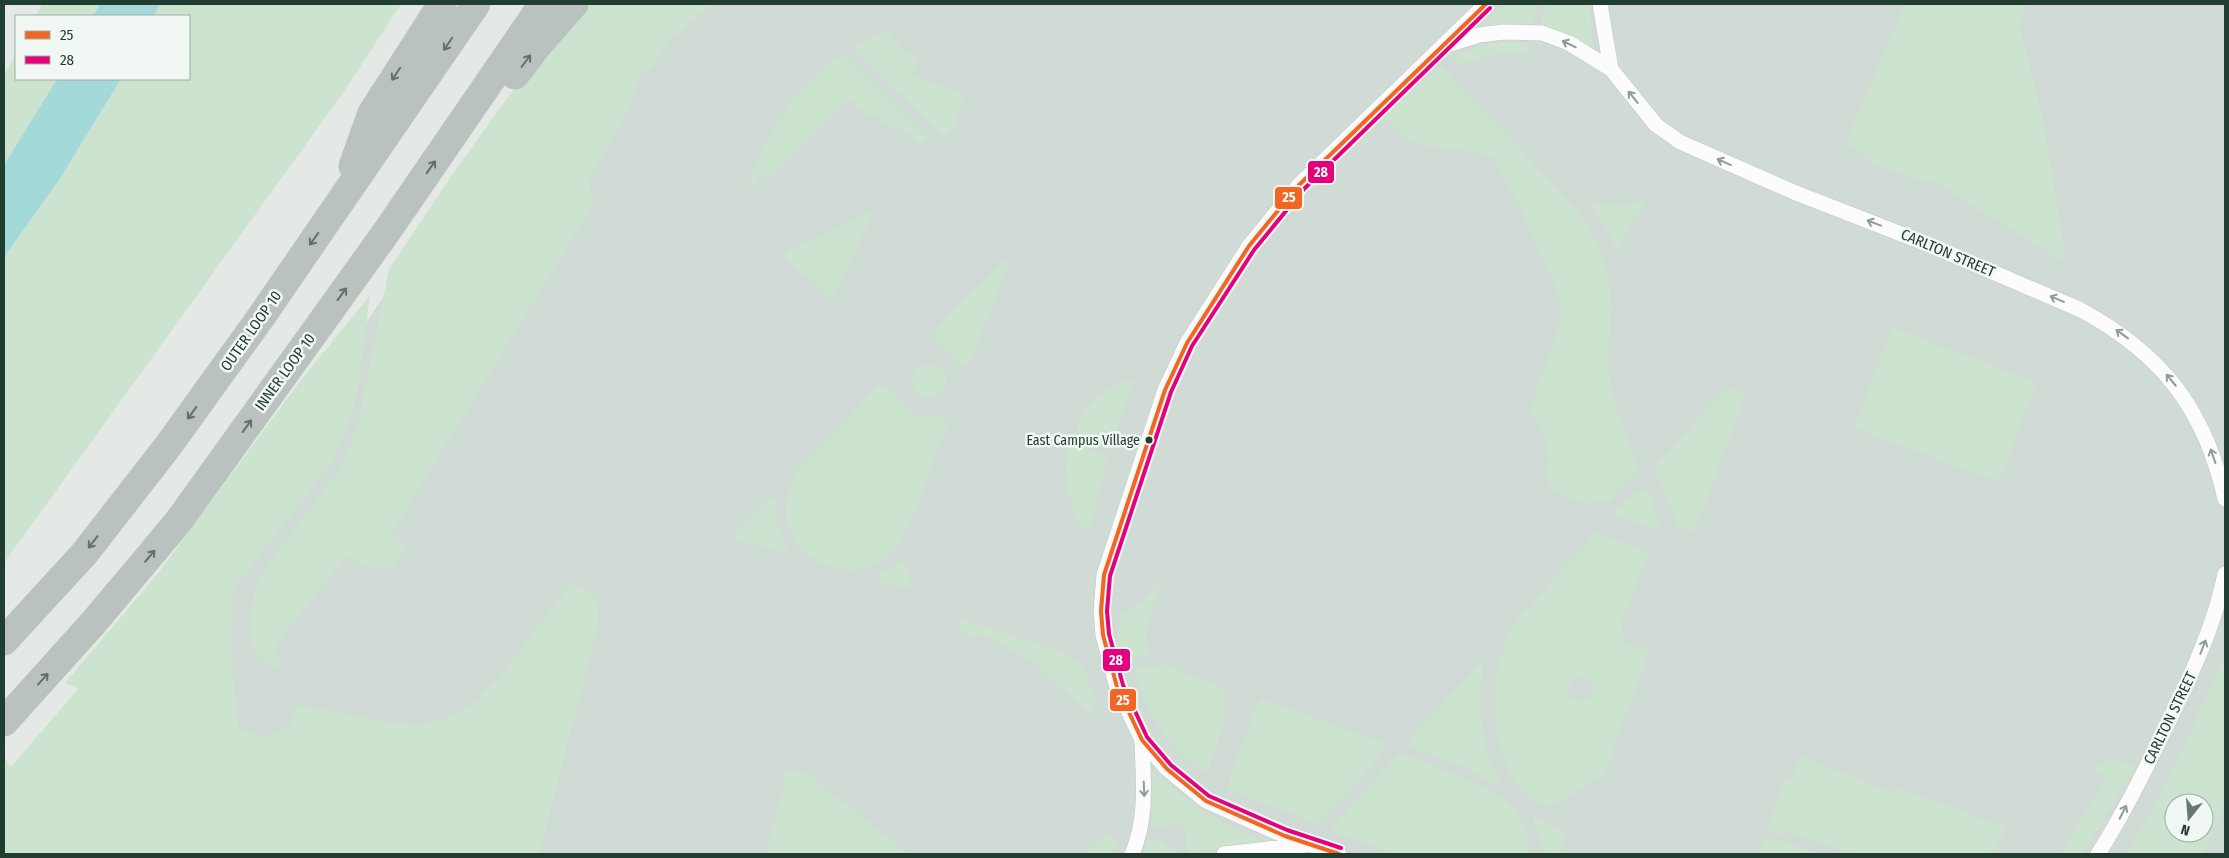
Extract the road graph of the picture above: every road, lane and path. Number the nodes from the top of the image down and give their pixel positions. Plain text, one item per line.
1 (442, 4) edge
2 (476, 4) edge
3 (542, 4) edge
4 (574, 4) edge
5 (1486, 4) edge
6 (1600, 4) edge
7 (1443, 46) junction
8 (1611, 69) junction
9 (455, 133) junction
10 (342, 199) junction
11 (2225, 499) edge
12 (2225, 574) edge
13 (4, 641) edge
14 (4, 722) edge
15 (1142, 740) junction
16 (1309, 845) junction
17 (1132, 854) edge
18 (1224, 854) edge
19 (1339, 854) edge
20 (2098, 854) edge

1 -> 10 highway
2 -> 10 highway, OUTER LOOP 10
3 - 9 highway, INNER LOOP 10
9 -> 4 highway
5 - 7 street
6 - 8 street
8 -> 7 street
7 - 15 street
11 -> 8 street, CARLTON STREET
14 -> 9 highway, INNER LOOP 10
10 -> 13 highway, OUTER LOOP 10
20 -> 12 street, CARLTON STREET
15 - 16 street
15 -> 17 street
16 - 18 street
16 - 19 street

